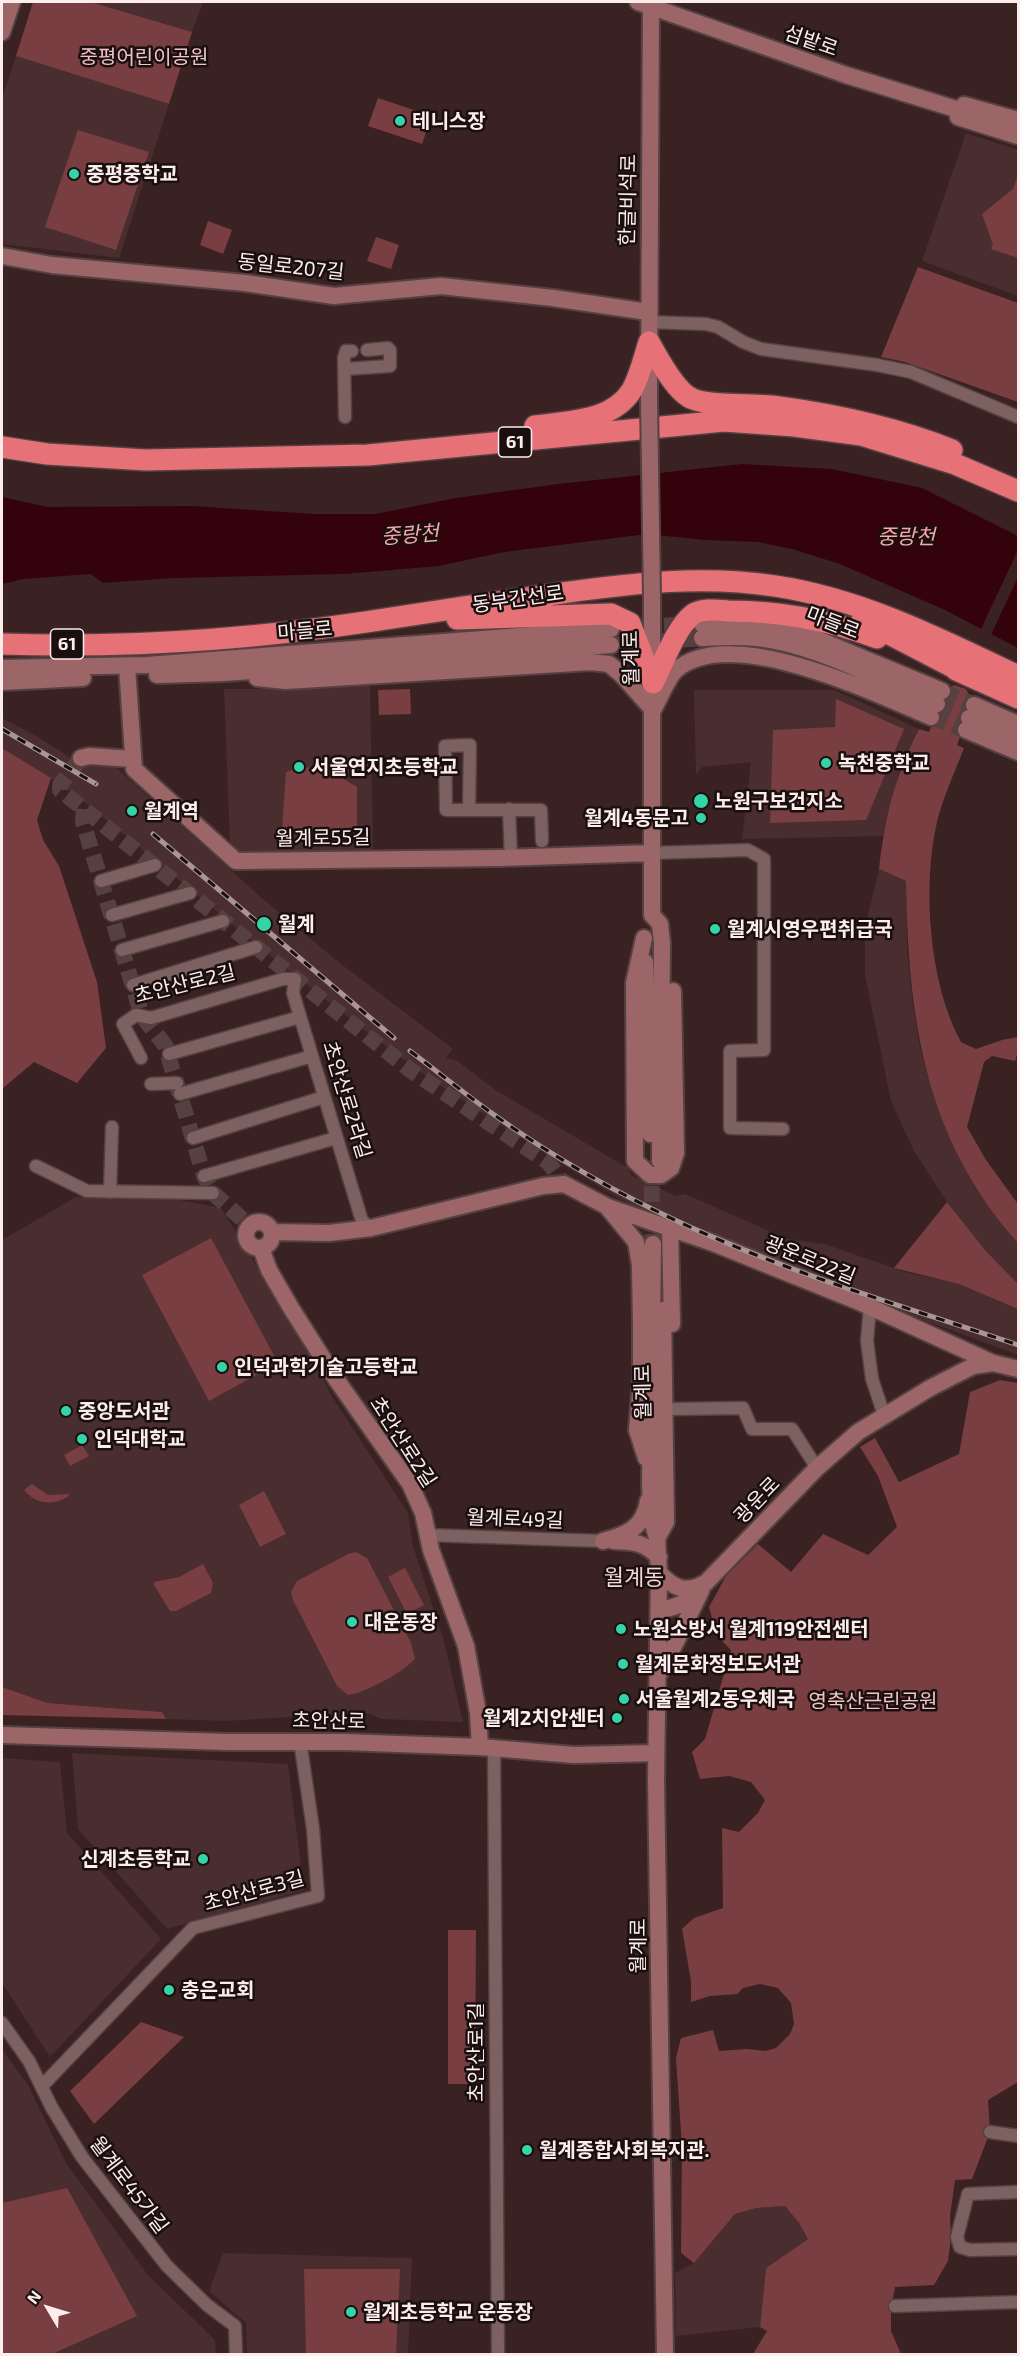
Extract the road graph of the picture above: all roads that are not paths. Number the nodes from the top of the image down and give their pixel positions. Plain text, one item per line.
1 (12, 2) edge
2 (646, 3) edge
3 (2, 32) edge
4 (846, 75) junction
5 (972, 114) dead end
6 (1018, 120) edge
7 (1018, 136) edge
8 (2, 256) edge
9 (648, 326) junction
10 (367, 350) dead end
11 (352, 351) dead end
12 (345, 369) junction
13 (649, 399) joint
14 (345, 417) dead end
15 (1018, 417) edge
16 (2, 447) edge
17 (368, 455) junction
18 (1018, 485) edge
19 (1018, 491) edge
20 (482, 604) junction
21 (363, 623) junction
22 (702, 631) tunnel mouth
23 (2, 644) edge
24 (2, 668) edge
25 (128, 671) junction
26 (224, 673) junction
27 (968, 675) junction
28 (1018, 676) edge
29 (2, 682) edge
30 (653, 683) junction
31 (1018, 698) edge
32 (653, 711) junction
33 (970, 718) junction
34 (1018, 724) edge
35 (1018, 739) edge
36 (1018, 752) edge
37 (81, 758) dead end
38 (134, 759) junction
39 (509, 809) junction
40 (469, 810) junction
41 (542, 841) dead end
42 (652, 853) junction
43 (511, 858) junction
44 (155, 865) dead end
45 (101, 881) dead end
46 (190, 893) dead end
47 (112, 915) dead end
48 (652, 915) junction
49 (223, 921) dead end
50 (644, 938) junction
51 (662, 943) junction
52 (256, 947) dead end
53 (122, 950) dead end
54 (295, 979) joint
55 (133, 985) dead end
56 (300, 1017) junction
57 (169, 1054) dead end
58 (312, 1056) junction
59 (141, 1058) dead end
60 (151, 1084) dead end
61 (324, 1096) junction
62 (112, 1127) dead end
63 (783, 1129) dead end
64 (193, 1138) dead end
65 (336, 1138) junction
66 (36, 1166) dead end
67 (204, 1176) dead end
68 (110, 1192) junction
69 (213, 1193) dead end
70 (608, 1207) junction
71 (371, 1228) junction
72 (272, 1232) junction
73 (658, 1240) junction
74 (261, 1248) junction
75 (870, 1306) junction
76 (993, 1363) junction
77 (1018, 1369) edge
78 (672, 1409) junction
79 (884, 1415) junction
80 (817, 1468) junction
81 (655, 1476) junction
82 (426, 1535) junction
83 (603, 1540) junction
84 (659, 1565) junction
85 (706, 1582) junction
86 (660, 1611) junction
87 (658, 1680) junction
88 (2, 1735) edge
89 (300, 1741) junction
90 (487, 1748) junction
91 (656, 1753) junction
92 (2, 2023) edge
93 (42, 2086) junction
94 (990, 2132) dead end
95 (1018, 2136) edge
96 (1018, 2192) edge
97 (1018, 2249) edge
98 (1018, 2302) edge
99 (895, 2306) dead end
100 (236, 2355) edge
101 (498, 2355) edge
102 (665, 2355) edge

1 - 3 main road
2 - 4 main road, 섬밭로
2 - 9 main road, 한글비석로
4 - 5 main road, 섬밭로
4 - 6 main road
4 - 7 main road
8 - 9 main road, 동일로207길
9 - 13 main road, 한글비석로
9 - 15 street
9 - 17 highway
9 - 18 highway
10 - 12 street
11 - 12 street
12 - 14 street
13 - 30 main road, 월계로, bridge
16 - 17 highway, 61
17 - 19 highway, 61
20 - 21 highway, 동부간선로 / 61
20 - 27 highway
20 - 28 highway, 동부간선로 / 61
21 - 23 highway, 동부간선로 / 61
21 - 30 highway
22 - 32 main road, 마들로
24 - 25 main road, 마들로
25 - 26 main road, 마들로
25 - 26 main road, 마들로
25 - 29 main road, 마들로
25 - 38 main road, 월계로55길
26 - 32 main road
27 - 30 highway
27 - 31 highway
30 - 32 main road, 월계로
32 - 42 main road, 월계로
33 - 34 main road
33 - 35 main road
33 - 36 main road
37 - 38 main road
38 - 43 main road, 월계로55길
39 - 40 street
39 - 41 street
39 - 43 street
40 - 40 street
42 - 43 main road, 월계로55길
42 - 48 main road, 월계로
42 - 63 street
44 - 45 street
46 - 47 street
48 - 50 main road, 월계로
48 - 51 main road, 월계로
49 - 53 street
50 - 51 main road, 월계로
50 - 51 main road
52 - 55 street, 초안산로2길
54 - 56 street, 초안산로2라길
54 - 59 street, 초안산로2길
56 - 57 street
56 - 58 street, 초안산로2라길
58 - 60 street
58 - 61 street, 초안산로2라길
61 - 64 street
61 - 65 street, 초안산로2라길
62 - 68 street
65 - 67 street
65 - 71 street, 초안산로2라길
66 - 68 street
68 - 69 street
70 - 71 main road
70 - 73 main road
70 - 73 main road, 광운로22길
71 - 72 main road
72 - 74 main road
72 - 74 main road
73 - 75 main road, 광운로22길
73 - 78 main road
73 - 81 main road, 월계로
73 - 81 main road
74 - 82 main road, 초안산로2길
75 - 76 main road, 광운로22길
75 - 79 street
76 - 77 main road, 광운로
76 - 79 main road, 광운로
78 - 80 street, 월계로
78 - 81 main road
79 - 80 main road, 광운로
80 - 85 main road, 광운로
81 - 83 main road
81 - 84 main road, 월계로
82 - 83 street, 월계로49길
82 - 90 main road, 초안산로2길
83 - 84 main road
84 - 85 main road
84 - 86 main road, 월계로
85 - 86 main road, 광운로
85 - 87 main road
86 - 87 main road, 월계로
87 - 91 main road, 월계로
88 - 89 main road, 초안산로
89 - 90 main road, 초안산로
89 - 93 street, 초안산로3길
90 - 91 main road, 초안산로
90 - 101 street, 초안산로1길
91 - 102 main road, 월계로
92 - 93 street, 월계로45가길
93 - 100 street, 월계로45가길
94 - 95 street
96 - 97 street
98 - 99 street

